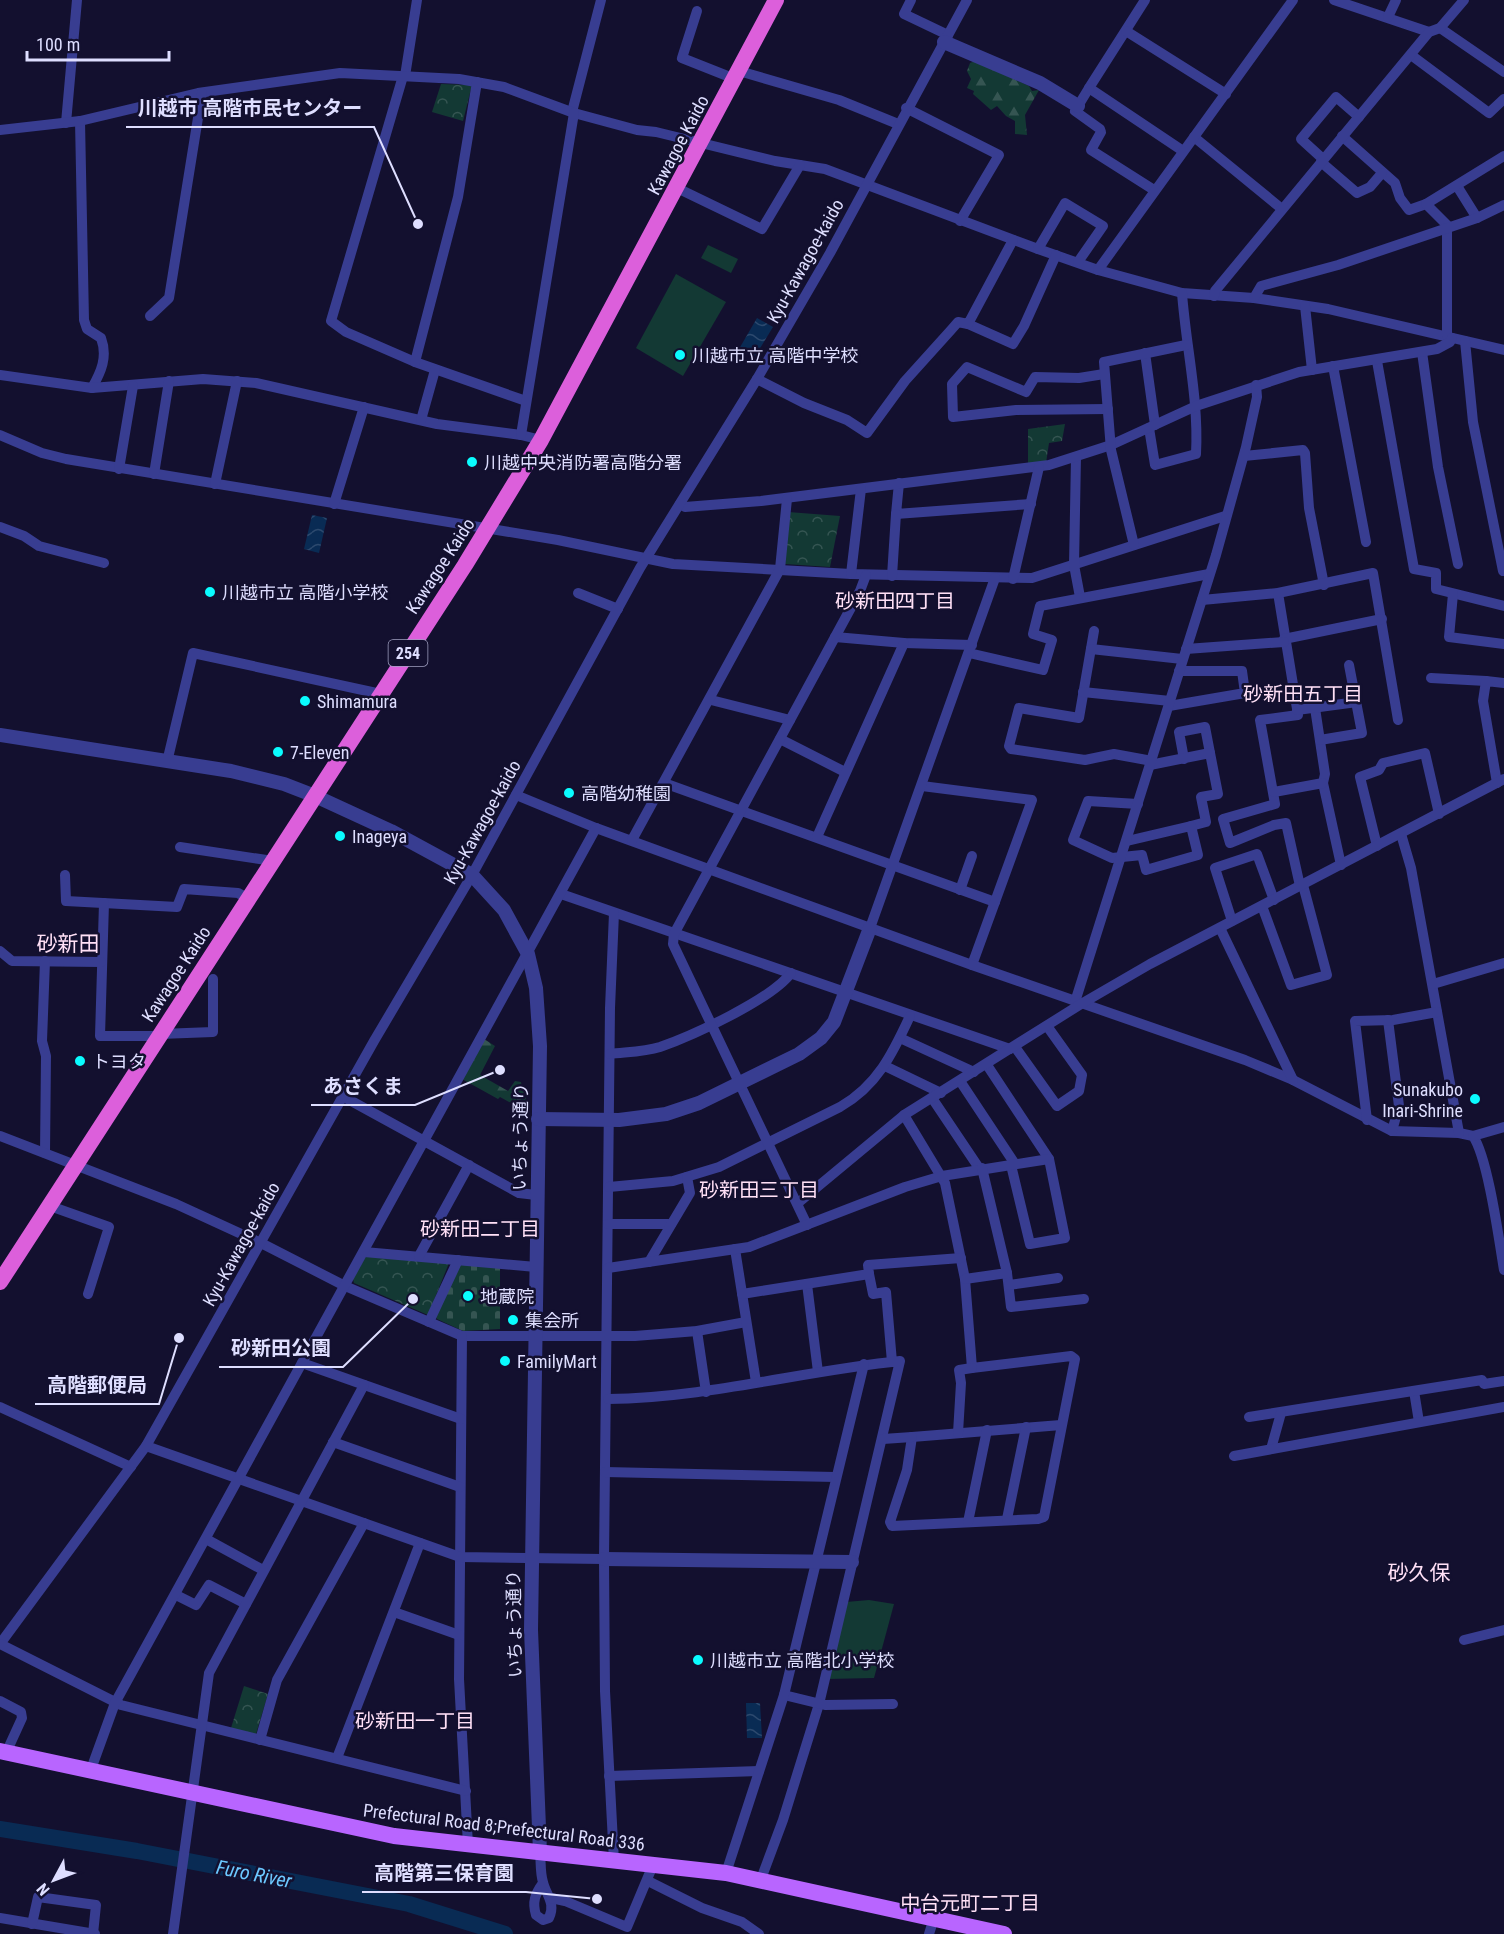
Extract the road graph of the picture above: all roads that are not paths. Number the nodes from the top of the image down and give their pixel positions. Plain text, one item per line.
1 (77, 0) edge
2 (417, 0) edge
3 (601, 0) edge
4 (776, 0) edge
5 (911, 0) edge
6 (967, 0) edge
7 (1145, 0) edge
8 (1293, 0) edge
9 (1334, 0) edge
10 (1396, 0) edge
11 (1464, 0) edge
12 (1364, 5) edge
13 (697, 11) dead end
14 (1388, 17) junction
15 (1440, 28) junction
16 (1126, 31) junction
17 (1429, 32) junction
18 (946, 38) junction
19 (1410, 55) junction
20 (1504, 72) edge
21 (737, 75) junction
22 (404, 76) junction
23 (477, 82) junction
24 (1089, 88) junction
25 (202, 93) junction
26 (1226, 94) junction
27 (1504, 99) edge
28 (1078, 106) junction
29 (906, 108) junction
30 (573, 113) junction
31 (1359, 117) junction
32 (80, 121) junction
33 (66, 123) junction
34 (898, 124) junction
35 (0, 130) edge
36 (1342, 136) junction
37 (1194, 137) junction
38 (700, 144) junction
39 (1184, 151) junction
40 (1504, 156) edge
41 (1322, 160) junction
42 (800, 165) junction
43 (1382, 173) junction
44 (866, 185) junction
45 (1457, 186) junction
46 (677, 188) junction
47 (1154, 190) junction
48 (1426, 204) junction
49 (1504, 205) edge
50 (1282, 209) junction
51 (1477, 218) junction
52 (960, 221) junction
53 (1448, 227) junction
54 (1013, 240) junction
55 (1038, 249) junction
56 (1056, 255) junction
57 (1078, 262) junction
58 (1098, 270) junction
59 (1182, 293) junction
60 (1214, 296) junction
61 (1254, 298) junction
62 (1305, 306) junction
63 (150, 315) dead end
64 (968, 324) junction
65 (1450, 337) junction
66 (1465, 341) junction
67 (1186, 345) junction
68 (1504, 350) edge
69 (1422, 352) junction
70 (1145, 353) junction
71 (1377, 361) junction
72 (415, 362) junction
73 (1333, 366) junction
74 (435, 370) junction
75 (1312, 370) junction
76 (1104, 374) junction
77 (0, 375) edge
78 (757, 379) junction
79 (169, 381) junction
80 (237, 381) junction
81 (1256, 385) junction
82 (133, 386) junction
83 (92, 388) junction
84 (526, 401) junction
85 (1196, 406) junction
86 (364, 407) junction
87 (1108, 409) junction
88 (421, 420) junction
89 (1152, 426) junction
90 (0, 435) edge
91 (521, 435) junction
92 (542, 440) junction
93 (1111, 445) junction
94 (1244, 456) junction
95 (1076, 457) junction
96 (1039, 467) junction
97 (119, 469) junction
98 (154, 474) junction
99 (899, 483) junction
100 (215, 484) junction
101 (861, 489) junction
102 (787, 498) junction
103 (334, 504) junction
104 (680, 504) junction
105 (1031, 504) junction
106 (896, 514) junction
107 (1504, 515) edge
108 (1225, 516) junction
109 (1492, 517) junction
110 (0, 527) edge
111 (488, 528) junction
112 (1366, 543) dead end
113 (1134, 545) junction
114 (646, 558) junction
115 (104, 563) dead end
116 (1458, 564) dead end
117 (1074, 565) junction
118 (780, 569) junction
119 (1503, 571) edge
120 (851, 574) junction
121 (866, 574) junction
122 (1209, 574) junction
123 (892, 576) junction
124 (995, 578) junction
125 (1013, 579) junction
126 (1324, 585) junction
127 (578, 593) dead end
128 (1278, 593) junction
129 (1453, 594) junction
130 (1080, 597) junction
131 (1202, 600) junction
132 (1504, 606) edge
133 (618, 609) junction
134 (1382, 618) junction
135 (1094, 631) dead end
136 (836, 637) junction
137 (1284, 640) junction
138 (904, 643) junction
139 (1504, 644) edge
140 (971, 649) junction
141 (1091, 649) junction
142 (1184, 654) junction
143 (1349, 665) dead end
144 (1179, 671) junction
145 (1431, 678) dead end
146 (1486, 681) junction
147 (1504, 683) edge
148 (1083, 692) junction
149 (381, 694) junction
150 (711, 700) junction
151 (1357, 702) junction
152 (1170, 704) junction
153 (1315, 708) junction
154 (1297, 710) junction
155 (790, 720) junction
156 (1398, 720) dead end
157 (0, 735) edge
158 (780, 739) junction
159 (1320, 740) junction
160 (1210, 753) junction
161 (1184, 759) junction
162 (167, 762) junction
163 (1151, 763) junction
164 (845, 772) junction
165 (1501, 781) edge
166 (664, 783) junction
167 (1323, 783) junction
168 (922, 786) junction
169 (1274, 792) junction
170 (516, 795) junction
171 (315, 796) junction
172 (1138, 804) junction
173 (741, 811) junction
174 (1439, 814) junction
175 (1191, 826) junction
176 (596, 828) junction
177 (1401, 834) junction
178 (817, 837) junction
179 (632, 840) junction
180 (1127, 841) junction
181 (1377, 846) junction
182 (180, 847) dead end
183 (972, 856) dead end
184 (1121, 858) junction
185 (273, 861) junction
186 (892, 865) junction
187 (1341, 865) junction
188 (710, 868) junction
189 (65, 875) dead end
190 (472, 875) junction
191 (1301, 885) junction
192 (960, 890) junction
193 (561, 894) junction
194 (249, 899) junction
195 (1274, 900) junction
196 (995, 902) junction
197 (104, 903) junction
198 (1262, 906) junction
199 (614, 913) junction
200 (1232, 921) junction
201 (1220, 927) junction
202 (870, 928) junction
203 (674, 934) junction
204 (0, 951) edge
205 (528, 954) junction
206 (45, 961) junction
207 (101, 962) junction
208 (1504, 963) edge
209 (972, 966) junction
210 (791, 973) junction
211 (213, 979) dead end
212 (1433, 984) junction
213 (847, 992) junction
214 (1078, 1003) junction
215 (1437, 1012) junction
216 (910, 1016) junction
217 (1388, 1020) junction
218 (711, 1023) junction
219 (1047, 1026) junction
220 (160, 1035) junction
221 (900, 1038) junction
222 (1013, 1048) junction
223 (610, 1054) junction
224 (987, 1065) junction
225 (885, 1066) junction
226 (974, 1072) junction
227 (1293, 1080) junction
228 (960, 1081) junction
229 (739, 1083) junction
230 (936, 1095) junction
231 (344, 1097) junction
232 (904, 1115) junction
233 (538, 1119) junction
234 (611, 1120) junction
235 (1366, 1120) junction
236 (1504, 1127) edge
237 (1392, 1131) junction
238 (1459, 1133) junction
239 (0, 1136) edge
240 (1473, 1136) junction
241 (425, 1140) junction
242 (769, 1143) junction
243 (45, 1152) junction
244 (1048, 1159) junction
245 (76, 1163) junction
246 (1013, 1164) junction
247 (469, 1165) junction
248 (980, 1168) junction
249 (942, 1176) junction
250 (687, 1177) junction
251 (609, 1187) junction
252 (536, 1195) junction
253 (798, 1203) junction
254 (50, 1206) junction
255 (608, 1224) junction
256 (671, 1224) junction
257 (807, 1225) junction
258 (261, 1243) junction
259 (735, 1249) junction
260 (364, 1252) junction
261 (419, 1256) junction
262 (961, 1258) junction
263 (458, 1260) junction
264 (649, 1262) junction
265 (536, 1267) junction
266 (608, 1268) junction
267 (1504, 1269) edge
268 (1006, 1273) junction
269 (869, 1274) junction
270 (1058, 1278) dead end
271 (965, 1280) junction
272 (0, 1282) edge
273 (807, 1284) junction
274 (1009, 1285) junction
275 (345, 1286) junction
276 (88, 1294) dead end
277 (742, 1294) junction
278 (1084, 1299) dead end
279 (429, 1322) junction
280 (746, 1322) junction
281 (697, 1331) junction
282 (535, 1335) junction
283 (462, 1336) junction
284 (607, 1336) junction
285 (892, 1362) junction
286 (302, 1363) junction
287 (864, 1364) junction
288 (972, 1368) junction
289 (818, 1372) junction
290 (1504, 1381) edge
291 (756, 1382) junction
292 (364, 1385) junction
293 (1414, 1391) junction
294 (705, 1392) junction
295 (608, 1399) junction
296 (0, 1407) edge
297 (1504, 1407) edge
298 (1281, 1413) junction
299 (1249, 1417) dead end
300 (461, 1419) junction
301 (1419, 1422) junction
302 (1060, 1425) junction
303 (1026, 1427) junction
304 (987, 1430) junction
305 (958, 1433) junction
306 (912, 1437) junction
307 (883, 1439) junction
308 (333, 1442) junction
309 (146, 1446) junction
310 (1270, 1449) junction
311 (1234, 1456) dead end
312 (131, 1467) junction
313 (605, 1472) junction
314 (836, 1477) junction
315 (239, 1479) junction
316 (460, 1487) junction
317 (300, 1501) junction
318 (1007, 1519) junction
319 (969, 1522) junction
320 (364, 1523) junction
321 (206, 1539) junction
322 (420, 1543) junction
323 (460, 1557) junction
324 (532, 1558) junction
325 (604, 1558) junction
326 (816, 1561) junction
327 (852, 1562) junction
328 (263, 1570) junction
329 (176, 1595) junction
330 (246, 1604) junction
331 (394, 1612) junction
332 (1504, 1630) edge
333 (459, 1635) junction
334 (1464, 1640) dead end
335 (0, 1644) edge
336 (784, 1695) junction
337 (0, 1701) edge
338 (115, 1704) junction
339 (819, 1704) junction
340 (893, 1704) dead end
341 (200, 1726) junction
342 (260, 1740) junction
343 (3, 1752) edge
344 (337, 1758) junction
345 (759, 1771) junction
346 (90, 1772) junction
347 (609, 1776) junction
348 (466, 1791) junction
349 (192, 1793) junction
350 (468, 1845) junction
351 (540, 1852) junction
352 (614, 1861) junction
353 (651, 1873) junction
354 (726, 1873) junction
355 (761, 1879) junction
356 (543, 1883) junction
357 (551, 1898) junction
358 (0, 1918) edge
359 (32, 1924) junction
360 (932, 1926) edge
361 (94, 1934) edge
362 (173, 1934) edge
363 (759, 1934) edge
364 (1004, 1934) edge

1 - 33 street
2 - 22 street
3 - 30 street
4 - 21 highway, Kawagoe Kaido / 254
5 - 18 street
6 - 18 street, Kyu-Kawagoe-kaido
7 - 16 street
8 - 26 street
9 - 12 street
10 - 14 street
11 - 15 street
12 - 14 street
13 - 21 street
14 - 17 street
15 - 17 street
15 - 20 street
16 - 24 street
16 - 26 street
17 - 19 street
18 - 28 street
18 - 29 street, Kyu-Kawagoe-kaido
19 - 27 street
19 - 31 street
21 - 34 street
21 - 38 highway, Kawagoe Kaido / 254
22 - 23 street
22 - 25 street
22 - 72 street
23 - 30 street
23 - 72 street
24 - 28 street
24 - 39 street
25 - 32 street
25 - 63 street
26 - 37 street
28 - 47 street
29 - 34 street, Kyu-Kawagoe-kaido
29 - 52 street
30 - 38 street
30 - 84 street
31 - 36 street
31 - 41 street
32 - 33 street
32 - 83 street
33 - 35 street
34 - 44 street, Kyu-Kawagoe-kaido
36 - 41 street
36 - 43 street
37 - 39 street
37 - 50 street
38 - 42 street
38 - 46 highway, Kawagoe Kaido / 254
39 - 47 street
40 - 45 street
41 - 43 street
41 - 50 street
42 - 44 street
42 - 46 street
43 - 48 street
44 - 52 street
44 - 78 street, Kyu-Kawagoe-kaido
45 - 48 street
45 - 51 street
46 - 92 highway, Kawagoe Kaido / 254
47 - 58 street
48 - 53 street
49 - 51 street
50 - 60 street
51 - 53 street
52 - 54 street
53 - 61 street
53 - 65 street
54 - 55 street
54 - 64 street
55 - 56 street
55 - 57 street
56 - 57 street
56 - 64 street
57 - 58 street
58 - 59 street
59 - 60 street
59 - 67 street
60 - 61 street
61 - 62 street
62 - 65 street
62 - 75 street
64 - 78 street
65 - 66 street
65 - 69 street
66 - 68 street
66 - 109 street
67 - 70 street
67 - 85 street
69 - 71 street
69 - 116 street
70 - 76 street
70 - 89 street
71 - 73 street
71 - 129 street
72 - 74 street
73 - 75 street
73 - 112 street
74 - 84 street
74 - 88 street
75 - 81 street
76 - 87 street
76 - 87 street
77 - 83 street
78 - 104 street, Kyu-Kawagoe-kaido
79 - 80 street
79 - 82 street
79 - 98 street
80 - 86 street
80 - 100 street
81 - 85 street
81 - 94 street
82 - 83 street
82 - 97 street
84 - 91 street
85 - 89 street
85 - 89 street
86 - 88 street
86 - 103 street
87 - 93 street
88 - 91 street
89 - 93 street
90 - 97 street
91 - 92 street
92 - 111 highway, Kawagoe Kaido / 254
93 - 95 street
93 - 113 street
94 - 108 street
94 - 126 street
95 - 96 street
95 - 117 street
96 - 99 street
96 - 105 street
97 - 98 street
98 - 100 street
99 - 101 street
99 - 106 street
100 - 103 street
101 - 102 street
101 - 120 street
102 - 104 street
102 - 118 street
103 - 111 street
104 - 114 street, Kyu-Kawagoe-kaido
105 - 106 street
105 - 125 street
106 - 123 street
107 - 109 street
108 - 113 street
108 - 122 street
109 - 119 street
110 - 115 street
111 - 114 street
111 - 149 highway, Kawagoe Kaido / 254
113 - 117 street
114 - 118 street
114 - 133 street, Kyu-Kawagoe-kaido
117 - 125 street
117 - 130 street
118 - 120 street
118 - 150 street
120 - 121 street
121 - 123 street
121 - 136 street
122 - 130 street
122 - 131 street
123 - 124 street
124 - 125 street
124 - 140 street
126 - 128 street
126 - 134 street
127 - 133 street
128 - 131 street
128 - 137 street
129 - 132 street
129 - 139 street
130 - 140 street
131 - 142 street
133 - 170 street, Kyu-Kawagoe-kaido
134 - 137 street
134 - 156 street
135 - 141 street
136 - 138 street
136 - 155 street
137 - 142 street
137 - 154 street
138 - 140 street
138 - 164 street
140 - 168 street
141 - 142 street
141 - 148 street
142 - 144 street
143 - 151 street
144 - 152 street
144 - 152 street
145 - 146 street
146 - 147 street
146 - 165 street
148 - 152 street
148 - 163 street
149 - 162 street
149 - 171 highway, Kawagoe Kaido / 254
150 - 155 street
150 - 166 street
151 - 153 street
151 - 159 street
152 - 163 street
153 - 154 street
153 - 159 street
154 - 169 street
155 - 158 street
157 - 162 street, いちょう通り
158 - 164 street
158 - 173 street
159 - 167 street
160 - 161 street
160 - 161 street
160 - 175 street
161 - 163 street
162 - 171 street, いちょう通り
163 - 172 street
164 - 178 street
165 - 174 street
166 - 173 street
166 - 179 street
167 - 169 street
167 - 187 street
168 - 186 street
168 - 196 street
169 - 191 street
170 - 176 street
170 - 190 street, Kyu-Kawagoe-kaido
171 - 185 highway, Kawagoe Kaido / 254
171 - 190 street, いちょう通り
172 - 180 street
172 - 184 street
173 - 178 street
173 - 188 street
174 - 177 street
174 - 181 street
175 - 180 street
175 - 184 street
176 - 179 street
176 - 193 street
177 - 181 street
177 - 212 street
178 - 186 street
179 - 188 street
180 - 184 street
181 - 187 street
182 - 185 street
183 - 192 street
184 - 214 street
185 - 194 highway, Kawagoe Kaido / 254
186 - 192 street
186 - 202 street
187 - 191 street
188 - 202 street
188 - 203 street
189 - 197 street
190 - 205 street, いちょう通り
190 - 231 street, Kyu-Kawagoe-kaido
191 - 195 street
191 - 198 street
192 - 196 street
193 - 199 street
193 - 205 street
194 - 197 street
194 - 220 highway, Kawagoe Kaido / 254
195 - 198 street
195 - 200 street
196 - 209 street
197 - 207 street
198 - 200 street
199 - 203 street
199 - 223 street
200 - 201 street
201 - 214 street
201 - 227 street
202 - 209 street
202 - 213 street
203 - 210 street
203 - 218 street
204 - 206 street
205 - 233 street, いちょう通り
205 - 241 street
206 - 207 street
206 - 243 street
207 - 220 street
208 - 212 street
209 - 214 street
210 - 213 street
210 - 218 street
211 - 220 street
212 - 215 street
213 - 216 street
213 - 229 street
214 - 219 street
214 - 227 street
215 - 217 street
215 - 238 street
216 - 221 street
216 - 222 street
217 - 235 street
217 - 237 street
218 - 223 street
218 - 229 street
219 - 222 street
219 - 222 street
220 - 245 highway, Kawagoe Kaido / 254
221 - 225 street
221 - 226 street
222 - 224 street
223 - 234 street
224 - 226 street
224 - 244 street
225 - 230 street
225 - 242 street
226 - 228 street
227 - 235 street
228 - 230 street
228 - 246 street
229 - 234 street
229 - 242 street
230 - 232 street
230 - 248 street
231 - 241 street
231 - 258 street, Kyu-Kawagoe-kaido
232 - 249 street
232 - 253 street
233 - 234 street
233 - 252 street, いちょう通り
234 - 251 street
235 - 237 street
236 - 240 street
237 - 238 street
238 - 240 street
239 - 243 street
240 - 267 street
241 - 247 street
241 - 260 street
242 - 250 street
242 - 253 street
243 - 245 street
244 - 246 street
244 - 246 street
245 - 254 highway, Kawagoe Kaido / 254
245 - 258 street
246 - 248 street
247 - 252 street
247 - 261 street
248 - 249 street
248 - 268 street
249 - 257 street
249 - 262 street
250 - 251 street
250 - 256 street
251 - 255 street
252 - 265 street, いちょう通り
253 - 257 street
254 - 272 highway, Kawagoe Kaido / 254
254 - 276 street
255 - 256 street
255 - 266 street
256 - 264 street
257 - 259 street
258 - 275 street
258 - 309 street, Kyu-Kawagoe-kaido
259 - 264 street
259 - 277 street
260 - 261 street
260 - 275 street
261 - 263 street
262 - 269 street
262 - 271 street
263 - 265 street
263 - 279 street
264 - 266 street
265 - 282 street, いちょう通り
266 - 284 street
268 - 271 street
268 - 274 street
269 - 273 street
269 - 285 street
270 - 274 street
271 - 288 street
273 - 277 street
273 - 289 street
274 - 278 street
275 - 279 street
275 - 286 street
277 - 280 street
279 - 283 street
280 - 281 street
280 - 291 street
281 - 284 street
281 - 294 street
282 - 283 street
282 - 284 street
282 - 324 street, いちょう通り
283 - 300 street
284 - 295 street
285 - 287 street
285 - 307 street
286 - 292 street
286 - 315 street
287 - 289 street
287 - 314 street
288 - 302 street
288 - 305 street
289 - 291 street
290 - 293 street
291 - 294 street
292 - 300 street
292 - 308 street
293 - 298 street
293 - 301 street
294 - 295 street
295 - 313 street
296 - 312 street
297 - 301 street
298 - 299 street
298 - 310 street
300 - 316 street
301 - 310 street
302 - 303 street
302 - 318 street
303 - 304 street
303 - 318 street
304 - 305 street
304 - 319 street
305 - 306 street
306 - 307 street
306 - 319 street
307 - 327 street
308 - 316 street
308 - 317 street
309 - 312 street, Kyu-Kawagoe-kaido
309 - 315 street
310 - 311 street
312 - 335 street, Kyu-Kawagoe-kaido
313 - 314 street
313 - 325 street
314 - 326 street
315 - 317 street
315 - 321 street
316 - 323 street
317 - 320 street
317 - 328 street
318 - 319 street
320 - 322 street
320 - 342 street
321 - 328 street
321 - 329 street
322 - 323 street
322 - 331 street
323 - 324 street
323 - 333 street
324 - 325 street
324 - 351 street, いちょう通り
325 - 326 street
325 - 347 street
326 - 327 street
326 - 336 street
327 - 339 street
328 - 330 street
329 - 330 street
329 - 338 street
330 - 341 street
331 - 333 street
331 - 344 street
332 - 334 street
333 - 348 street
335 - 338 street
336 - 339 street
336 - 345 street
337 - 343 street
338 - 341 street
338 - 346 street
339 - 340 street
339 - 355 street
341 - 342 street
341 - 349 street
342 - 344 street
343 - 346 main road, Prefectural Road 8;Prefectural Road 336
344 - 348 street
345 - 347 street
345 - 354 street
346 - 349 main road, Prefectural Road 8;Prefectural Road 336
347 - 352 street
348 - 350 street
349 - 350 main road, Prefectural Road 8;Prefectural Road 336
349 - 362 street
350 - 351 main road, Prefectural Road 8;Prefectural Road 336
351 - 352 main road, Prefectural Road 8;Prefectural Road 336
351 - 356 street, いちょう通り
352 - 353 main road, Prefectural Road 8;Prefectural Road 336
353 - 354 main road, Prefectural Road 8;Prefectural Road 336
353 - 357 street
353 - 363 street
354 - 355 main road, Prefectural Road 8;Prefectural Road 336
355 - 360 main road, Prefectural Road 8;Prefectural Road 336
356 - 357 street, いちょう通り
356 - 357 street, いちょう通り
358 - 359 street
359 - 361 street
359 - 361 street
360 - 364 main road, Prefectural Road 8;Prefectural Road 336

